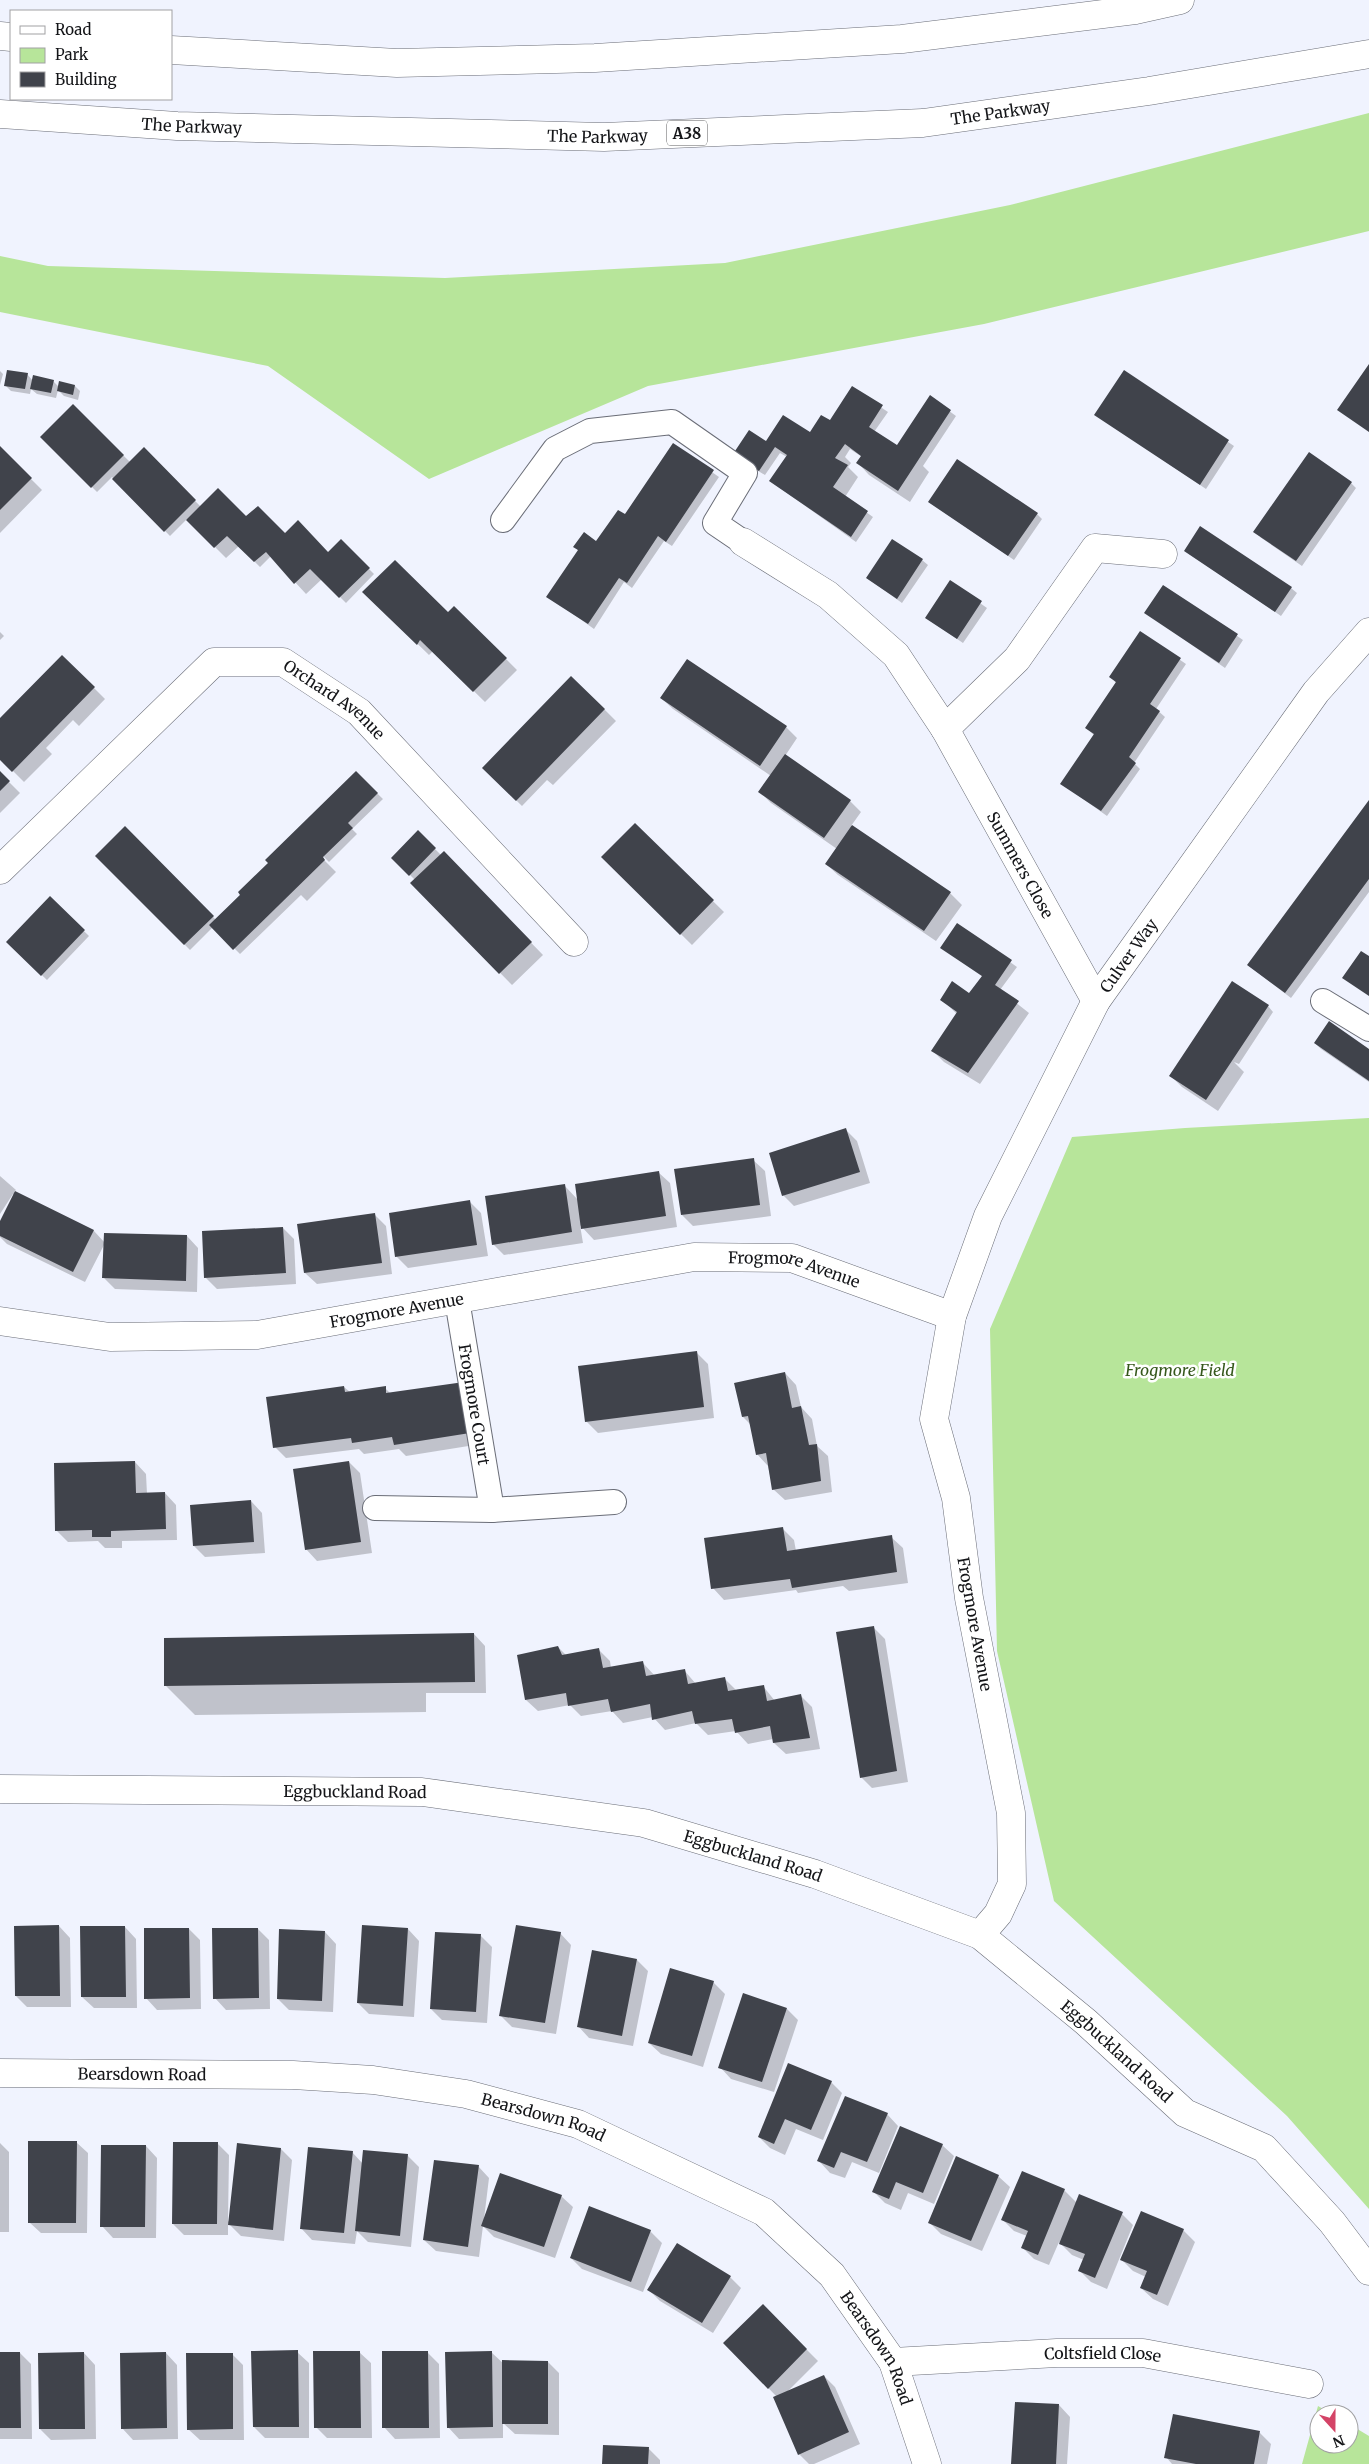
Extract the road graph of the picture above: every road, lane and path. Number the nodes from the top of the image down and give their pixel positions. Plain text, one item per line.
1 (1180, 0) edge
2 (172, 50) edge
3 (1369, 54) edge
4 (0, 114) edge
5 (503, 520) dead end
6 (743, 542) joint
7 (1162, 554) dead end
8 (1369, 632) edge
9 (945, 729) junction
10 (0, 870) edge
11 (574, 942) dead end
12 (1096, 1001) junction
13 (1323, 1001) dead end
14 (1369, 1029) edge
15 (457, 1300) junction
16 (952, 1316) junction
17 (0, 1321) edge
18 (614, 1502) dead end
19 (375, 1508) dead end
20 (492, 1510) junction
21 (0, 1789) edge
22 (980, 1935) junction
23 (0, 2074) edge
24 (1369, 2271) edge
25 (894, 2362) junction
26 (1309, 2384) dead end
27 (928, 2464) edge

1 - 2 main road
3 - 4 main road, The Parkway / A38
5 - 6 lane
6 - 9 main road, Summers Close
7 - 9 main road
8 - 12 main road, Culver Way
9 - 12 main road, Summers Close
10 - 11 main road, Orchard Avenue
12 - 16 main road, Culver Way
13 - 14 lane
15 - 16 main road, Frogmore Avenue
15 - 17 main road, Frogmore Avenue
15 - 20 lane, Frogmore Court
16 - 22 main road, Frogmore Avenue
18 - 20 lane
19 - 20 lane
21 - 22 main road, Eggbuckland Road
22 - 24 main road, Eggbuckland Road
23 - 25 main road, Bearsdown Road
25 - 26 main road, Coltsfield Close
25 - 27 main road, Bearsdown Road

